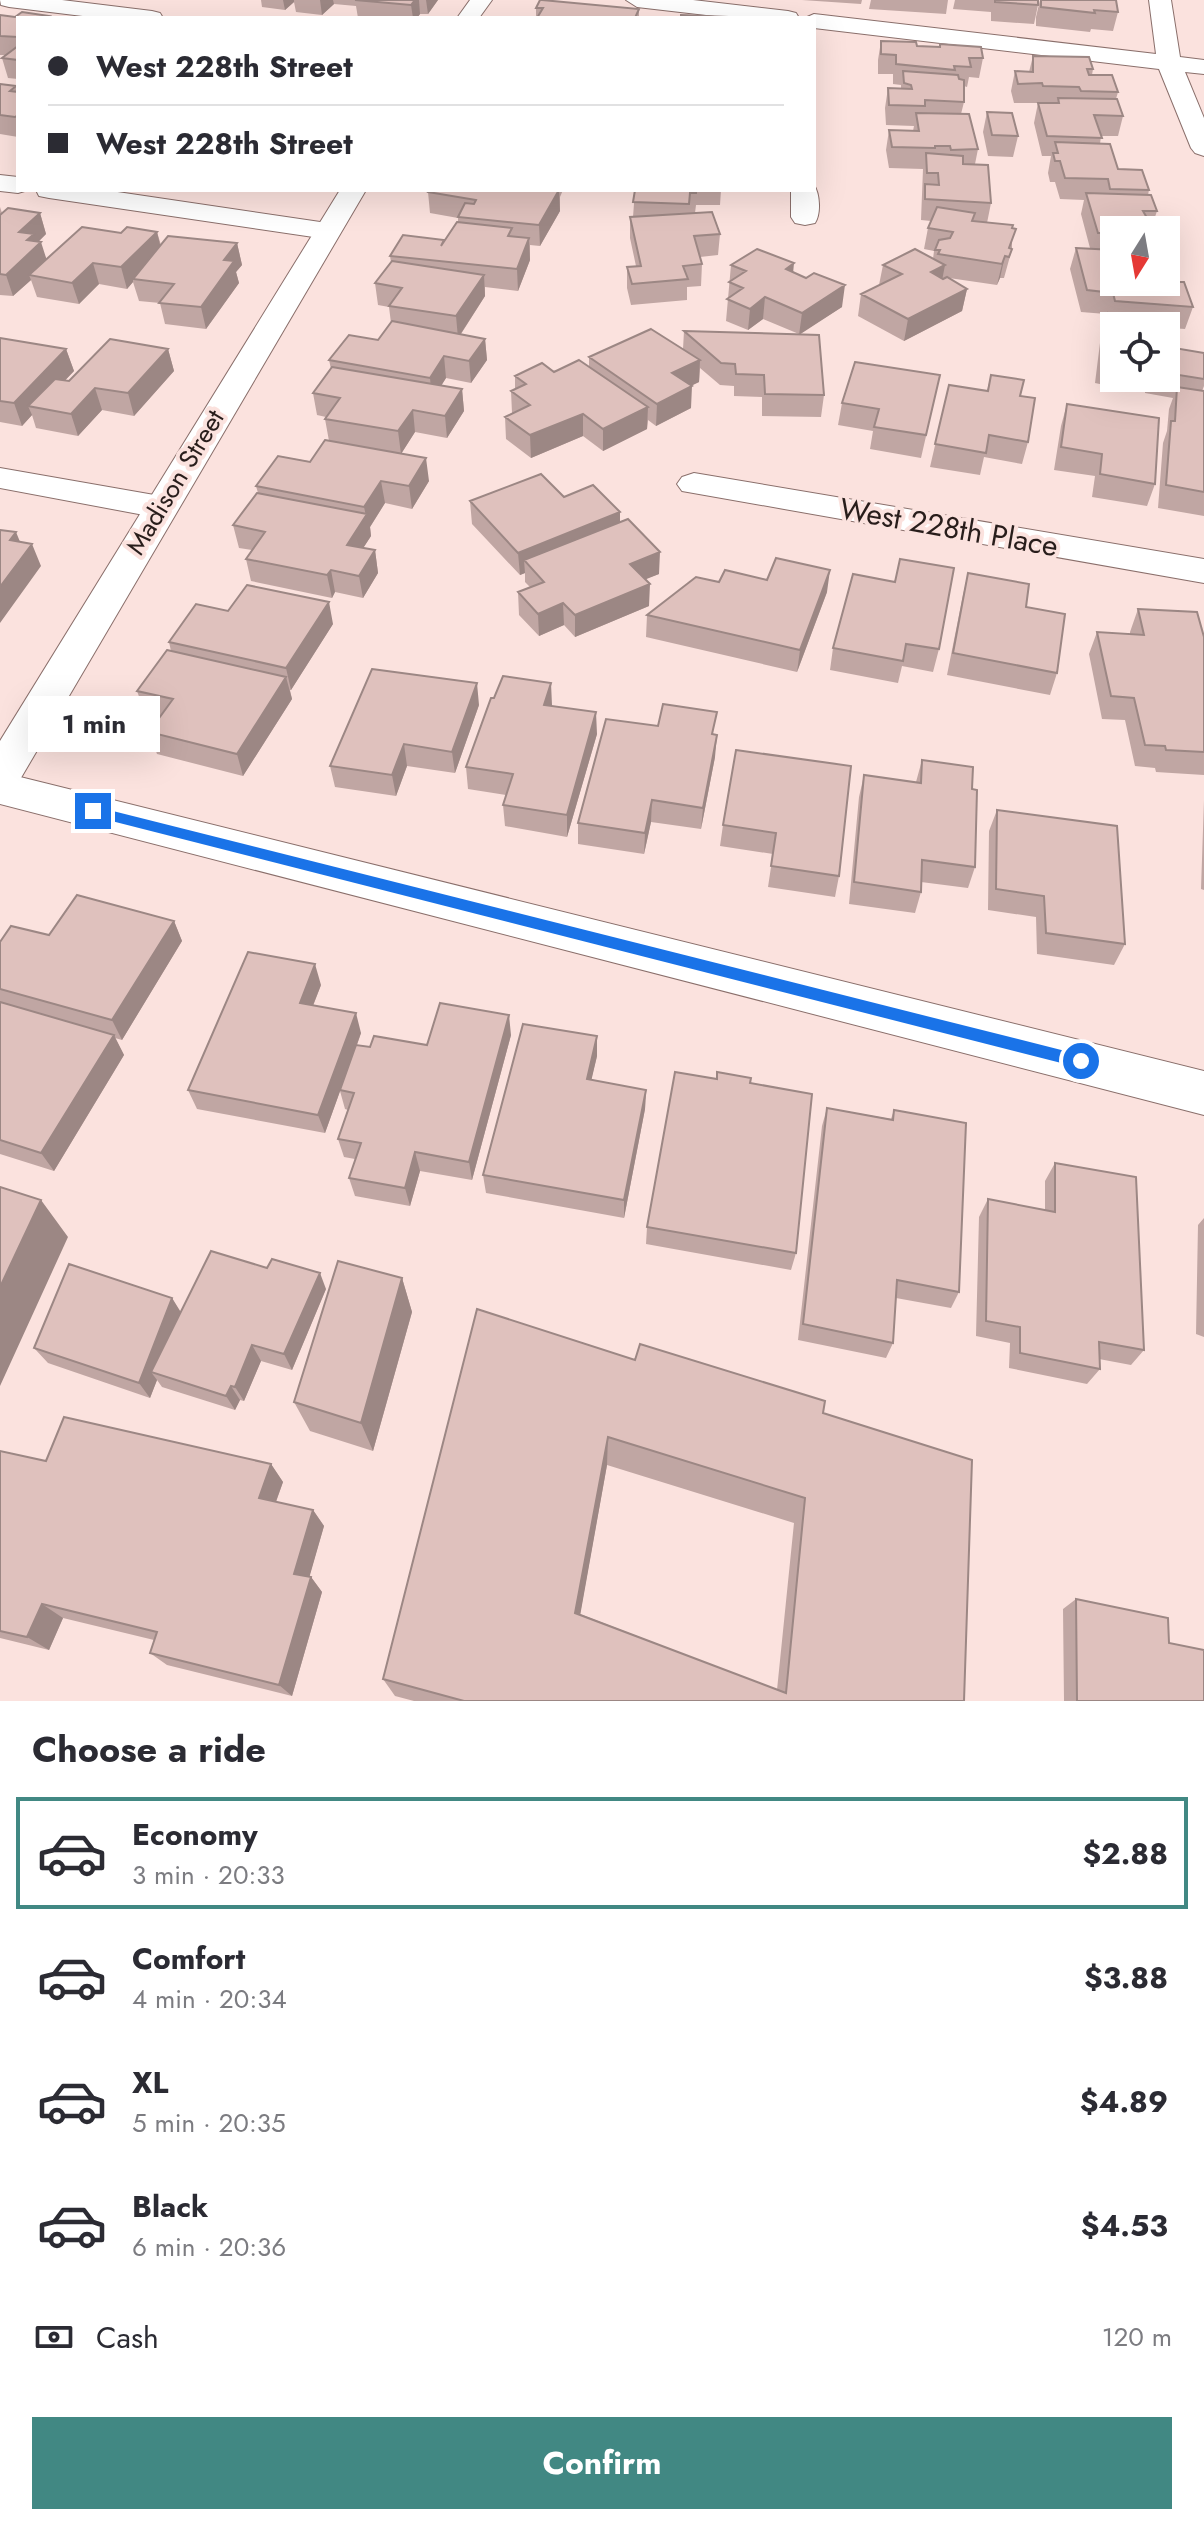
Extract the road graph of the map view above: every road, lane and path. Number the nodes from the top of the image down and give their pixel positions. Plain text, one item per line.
1 (9, 0) edge
2 (637, 0) edge
3 (1160, 0) edge
4 (136, 16) edge
5 (771, 16) edge
6 (816, 21) edge
7 (1169, 63) junction
8 (1204, 67) edge
9 (1204, 148) edge
10 (63, 192) edge
11 (352, 192) edge
12 (327, 231) junction
13 (0, 478) edge
14 (694, 484) dead end
15 (160, 507) junction
16 (1204, 571) edge
17 (0, 777) edge
18 (0, 788) edge
19 (1204, 1093) edge

1 - 4 street
2 - 5 street
3 - 7 street
6 - 7 street
7 - 8 street
7 - 9 street
10 - 12 street
11 - 12 street, Madison Street
12 - 15 street, Madison Street
13 - 15 street
14 - 16 street, West 228th Place
15 - 17 street, Madison Street
18 - 19 street

